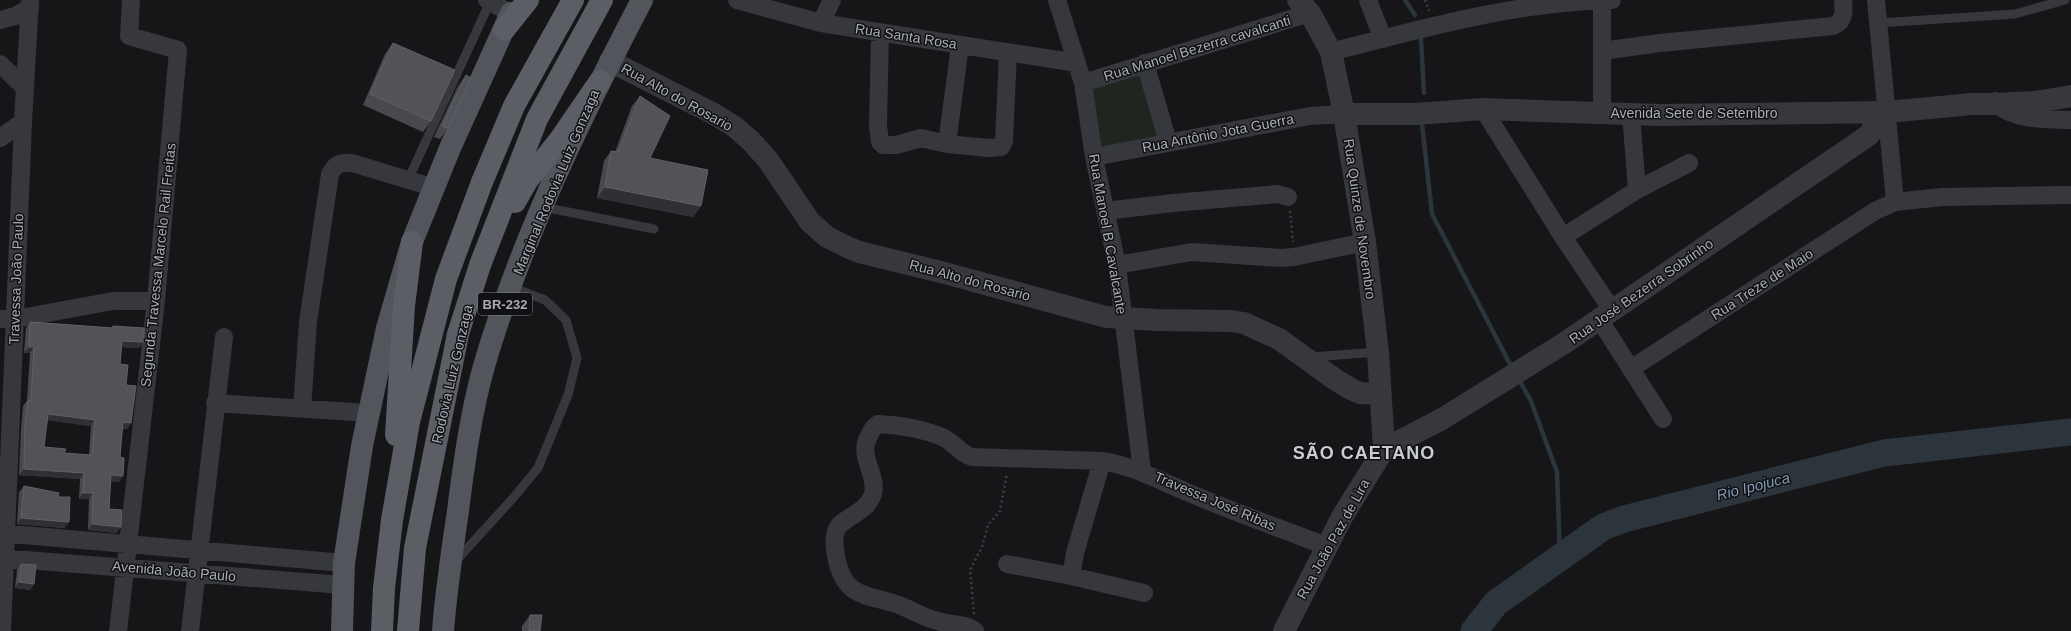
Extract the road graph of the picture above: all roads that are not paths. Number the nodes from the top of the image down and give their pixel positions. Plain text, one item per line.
1 (131, 0) edge
2 (528, 0) edge
3 (573, 0) edge
4 (602, 0) edge
5 (642, 0) edge
6 (737, 0) edge
7 (832, 0) edge
8 (1058, 0) edge
9 (1368, 0) edge
10 (1602, 0) edge
11 (1612, 0) edge
12 (1843, 0) edge
13 (1876, 0) edge
14 (2066, 0) edge
15 (488, 1) edge
16 (1582, 1) edge
17 (1560, 2) edge
18 (30, 4) edge
19 (1304, 7) edge
20 (511, 15) edge
21 (0, 20) edge
22 (821, 23) junction
23 (1879, 23) junction
24 (880, 32) junction
25 (1382, 39) junction
26 (960, 45) junction
27 (1602, 51) junction
28 (1008, 52) junction
29 (1331, 52) junction
30 (610, 60) junction
31 (1077, 63) junction
32 (1145, 63) junction
33 (0, 64) edge
34 (600, 81) junction
35 (2071, 82) edge
36 (1083, 83) junction
37 (25, 88) junction
38 (2071, 96) edge
39 (1995, 101) junction
40 (1483, 109) junction
41 (1881, 112) junction
42 (1602, 113) junction
43 (1344, 114) junction
44 (1632, 114) junction
45 (2071, 120) edge
46 (23, 122) junction
47 (0, 138) edge
48 (1168, 142) junction
49 (947, 144) junction
50 (1094, 156) junction
51 (1689, 163) dead end
52 (408, 180) junction
53 (435, 188) junction
54 (1637, 190) junction
55 (2071, 195) edge
56 (1288, 197) road end
57 (1894, 202) junction
58 (543, 207) junction
59 (1105, 212) junction
60 (654, 229) dead end
61 (1563, 237) junction
62 (412, 242) junction
63 (1366, 242) junction
64 (1117, 265) junction
65 (511, 287) junction
66 (156, 301) junction
67 (1606, 315) junction
68 (1124, 318) junction
69 (7, 319) edge
70 (224, 337) dead end
71 (1378, 352) junction
72 (1307, 358) junction
73 (1632, 368) junction
74 (1380, 394) junction
75 (215, 403) junction
76 (302, 410) junction
77 (368, 413) junction
78 (441, 413) junction
79 (1663, 419) dead end
80 (1384, 449) junction
81 (1102, 461) junction
82 (1142, 471) junction
83 (3, 534) edge
84 (128, 544) junction
85 (1326, 546) junction
86 (199, 550) junction
87 (3, 558) edge
88 (344, 563) junction
89 (1007, 564) dead end
90 (126, 567) junction
91 (450, 568) junction
92 (197, 573) junction
93 (1071, 576) junction
94 (343, 585) junction
95 (384, 588) junction
96 (1144, 593) dead end
97 (975, 630) edge
98 (2, 631) edge
99 (118, 631) edge
100 (190, 631) edge
101 (342, 631) edge
102 (382, 631) edge
103 (408, 631) edge
104 (444, 631) edge
105 (1284, 631) edge

1 - 66 street, Segunda Travessa Marcelo Rail Freitas
2 - 20 highway
3 - 95 highway, Rodovia Luiz Gonzaga
4 - 78 highway, Rodovia Luiz Gonzaga / BR-232
5 - 30 main road, Marginal Rodovia Luiz Gonzaga / BR-232
6 - 22 street, Rua Santa Rosa
7 - 22 street
8 - 31 street, Rua Manoel B Cavalcante
9 - 25 street
10 - 11 street
10 - 16 street
10 - 27 street
12 - 27 street
13 - 23 street
14 - 23 lane
15 - 20 street
15 - 52 lane
16 - 17 street
17 - 25 street
18 - 21 street
18 - 37 street, Travessa João Paulo
19 - 29 street, Rua Quinze de Novembro
19 - 32 street, Rua Manoel Bezerra cavalcanti
20 - 53 main road
22 - 24 street, Rua Santa Rosa
23 - 41 street
24 - 26 street, Rua Santa Rosa
24 - 49 street
25 - 29 street
26 - 28 street, Rua Santa Rosa
26 - 49 street
27 - 42 street
28 - 31 street, Rua Santa Rosa
28 - 49 street
29 - 43 street, Rua Quinze de Novembro
30 - 34 main road, Marginal Rodovia Luiz Gonzaga / BR-232
30 - 68 street, Rua Alto do Rosario
31 - 36 street, Rua Manoel B Cavalcante
32 - 36 street, Rua Manoel Bezerra cavalcanti
32 - 48 street
33 - 37 street
34 - 58 main road, Marginal Rodovia Luiz Gonzaga / BR-232
34 - 78 highway
35 - 39 street
36 - 50 street, Rua Manoel B Cavalcante
37 - 46 street, Travessa João Paulo
38 - 39 street
39 - 41 street, Avenida Sete de Setembro
39 - 45 street
40 - 42 street, Avenida Sete de Setembro
40 - 43 street, Avenida Sete de Setembro
40 - 61 street
41 - 44 street, Avenida Sete de Setembro
41 - 57 street
41 - 67 street, Rua José Bezerra Sobrinho
42 - 44 street, Avenida Sete de Setembro
43 - 48 street, Rua Antônio Jota Guerra
43 - 63 street, Rua Quinze de Novembro
44 - 54 street
46 - 47 street
46 - 69 street, Travessa João Paulo
48 - 50 street, Rua Antônio Jota Guerra
50 - 59 street, Rua Manoel B Cavalcante
51 - 54 street
52 - 53 street
52 - 76 street
53 - 62 main road
54 - 61 street
55 - 57 street, Rua Treze de Maio
56 - 59 street
57 - 73 street, Rua Treze de Maio
58 - 60 lane
58 - 65 main road, Marginal Rodovia Luiz Gonzaga / BR-232
59 - 64 street, Rua Manoel B Cavalcante
61 - 67 street
62 - 77 main road
62 - 95 highway
63 - 64 street
63 - 71 street, Rua Quinze de Novembro
64 - 68 street, Rua Manoel B Cavalcante
65 - 91 main road, Marginal Rodovia Luiz Gonzaga / BR-232
65 - 91 lane
66 - 69 street
66 - 84 street, Segunda Travessa Marcelo Rail Freitas
67 - 73 street
67 - 80 street, Rua José Bezerra Sobrinho
68 - 72 street, Rua Alto do Rosario
68 - 82 street, Rua Manoel B Cavalcante
69 - 83 street, Travessa João Paulo
70 - 75 street
71 - 72 lane
71 - 74 street, Rua Quinze de Novembro
72 - 74 street, Rua Alto do Rosario
73 - 79 street
74 - 80 street, Rua Quinze de Novembro
75 - 76 street
75 - 86 street
76 - 77 street
77 - 88 main road
78 - 103 highway, Rodovia Luiz Gonzaga / BR-232
80 - 85 street, Rua João Paz de Lira
81 - 82 street, Travessa José Ribas
81 - 93 street
81 - 97 street, Travessa José Ribas
82 - 85 street, Travessa José Ribas
83 - 84 street
83 - 87 street, Travessa João Paulo
84 - 86 street
84 - 90 street, Segunda Travessa Marcelo Rail Freitas
85 - 105 street, Rua João Paz de Lira
86 - 88 street
86 - 92 street
87 - 90 street, Avenida João Paulo
87 - 98 street, Travessa João Paulo
88 - 94 main road
89 - 93 street
90 - 92 street, Avenida João Paulo
90 - 99 street, Segunda Travessa Marcelo Rail Freitas
91 - 104 main road, Marginal Rodovia Luiz Gonzaga / BR-232
92 - 94 street, Avenida João Paulo
92 - 100 street
93 - 96 street
94 - 101 main road
95 - 102 highway, Rodovia Luiz Gonzaga

